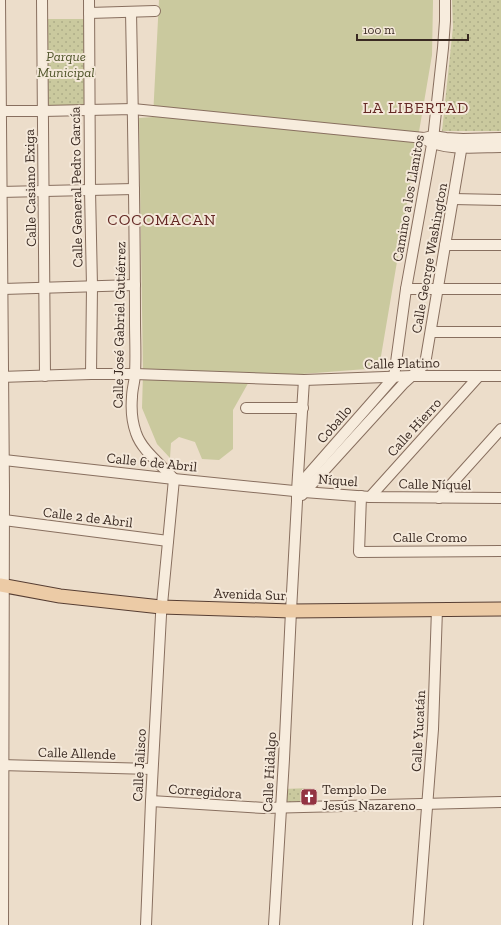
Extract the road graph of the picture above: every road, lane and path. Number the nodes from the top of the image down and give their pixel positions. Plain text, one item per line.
1 (0, 0) edge
2 (42, 0) edge
3 (89, 0) edge
4 (445, 0) edge
5 (155, 11) dead end
6 (89, 12) junction
7 (131, 12) junction
8 (133, 109) junction
9 (1, 110) edge
10 (89, 110) junction
11 (43, 111) junction
12 (501, 138) edge
13 (430, 139) junction
14 (462, 143) junction
15 (501, 147) edge
16 (134, 189) junction
17 (90, 190) junction
18 (44, 191) junction
19 (1, 192) edge
20 (453, 199) junction
21 (501, 200) edge
22 (445, 245) junction
23 (501, 245) edge
24 (135, 285) junction
25 (92, 286) junction
26 (44, 288) junction
27 (3, 289) junction
28 (406, 289) junction
29 (501, 289) edge
30 (438, 290) junction
31 (2, 309) edge
32 (431, 332) junction
33 (501, 332) edge
34 (91, 374) junction
35 (136, 374) junction
36 (45, 376) junction
37 (412, 376) junction
38 (479, 376) junction
39 (501, 376) edge
40 (2, 377) edge
41 (394, 377) junction
42 (304, 380) junction
43 (404, 383) joint
44 (246, 408) dead end
45 (303, 408) junction
46 (501, 429) edge
47 (4, 460) junction
48 (303, 473) junction
49 (174, 479) junction
50 (2, 490) edge
51 (300, 491) junction
52 (365, 497) junction
53 (439, 498) junction
54 (501, 498) edge
55 (2, 519) edge
56 (168, 541) junction
57 (501, 551) edge
58 (2, 590) edge
59 (501, 609) edge
60 (161, 611) junction
61 (437, 614) junction
62 (291, 615) junction
63 (501, 617) edge
64 (2, 765) edge
65 (152, 770) junction
66 (151, 801) junction
67 (501, 802) edge
68 (427, 804) junction
69 (281, 808) junction
70 (2, 913) edge
71 (3, 925) edge
72 (146, 925) edge
73 (274, 925) edge
74 (418, 925) edge

1 - 9 street
2 - 11 street, Calle Casiano Exiga
3 - 6 street, Calle General Pedro García
4 - 13 street, Camino a los Llanitos
5 - 7 street
6 - 7 street
6 - 10 street, Calle General Pedro García
7 - 8 street, Calle José Gabriel Gutiérrez
8 - 10 street
8 - 13 street
8 - 16 street, Calle José Gabriel Gutiérrez
9 - 11 street
9 - 19 street
10 - 11 street
10 - 17 street, Calle General Pedro García
11 - 18 street, Calle Casiano Exiga
12 - 14 street
13 - 14 street
13 - 28 street, Camino a los Llanitos
14 - 15 street
14 - 20 street, Calle George Washington
16 - 17 street
16 - 24 street, Calle José Gabriel Gutiérrez
17 - 18 street
17 - 25 street, Calle General Pedro García
18 - 19 street
18 - 26 street, Calle Casiano Exiga
19 - 27 street
20 - 21 street
20 - 22 street, Calle George Washington
22 - 23 street
22 - 30 street, Calle George Washington
24 - 25 street
24 - 35 street, Calle José Gabriel Gutiérrez
25 - 26 street
25 - 34 street, Calle General Pedro García
26 - 27 street
26 - 36 street, Calle Casiano Exiga
27 - 31 street
28 - 30 street
28 - 41 street, Camino a los Llanitos
29 - 30 street
30 - 32 street, Calle George Washington
31 - 40 street
32 - 33 street
32 - 37 street, Calle George Washington
34 - 35 street, Calle Platino
34 - 36 street, Calle Platino
35 - 42 street, Calle Platino
35 - 49 street, Calle José Gabriel Gutiérrez
36 - 40 street, Calle Platino
37 - 38 street, Calle Platino
37 - 41 street, Calle Platino
37 - 43 street, Calle George Washington
38 - 39 street, Calle Platino
38 - 52 street, Calle Hierro
40 - 47 street
41 - 42 street, Calle Platino
41 - 48 street, Coballo
42 - 45 street
43 - 51 street, Coballo
44 - 45 street
45 - 48 street
46 - 53 street
47 - 49 street, Calle 6 de Abril
47 - 50 street
48 - 51 street, Coballo
49 - 51 street, Calle 6 de Abril
49 - 56 street, Calle Jalisco
50 - 55 street
51 - 52 street, Níquel
51 - 62 street, Calle Hidalgo
52 - 53 street, Calle Níquel
52 - 57 street, Calle Cromo
53 - 54 street, Calle Níquel
55 - 56 street, Calle 2 de Abril
55 - 58 street
56 - 60 street, Calle Jalisco
58 - 60 main road, Avenida Sur
58 - 64 street
59 - 61 main road, Avenida Sur
60 - 62 main road, Avenida Sur
60 - 65 street, Calle Jalisco
61 - 62 main road, Avenida Sur
61 - 63 main road, Avenida Sur
61 - 68 street, Calle Yucatán
62 - 69 street, Calle Hidalgo
64 - 65 street, Calle Allende
64 - 70 street
65 - 66 street, Calle Jalisco
66 - 69 street, Corregidora
66 - 72 street, Calle Jalisco
67 - 68 street, Corregidora
68 - 69 street, Corregidora
68 - 74 street, Calle Yucatán
69 - 73 street, Calle Hidalgo
70 - 71 street

